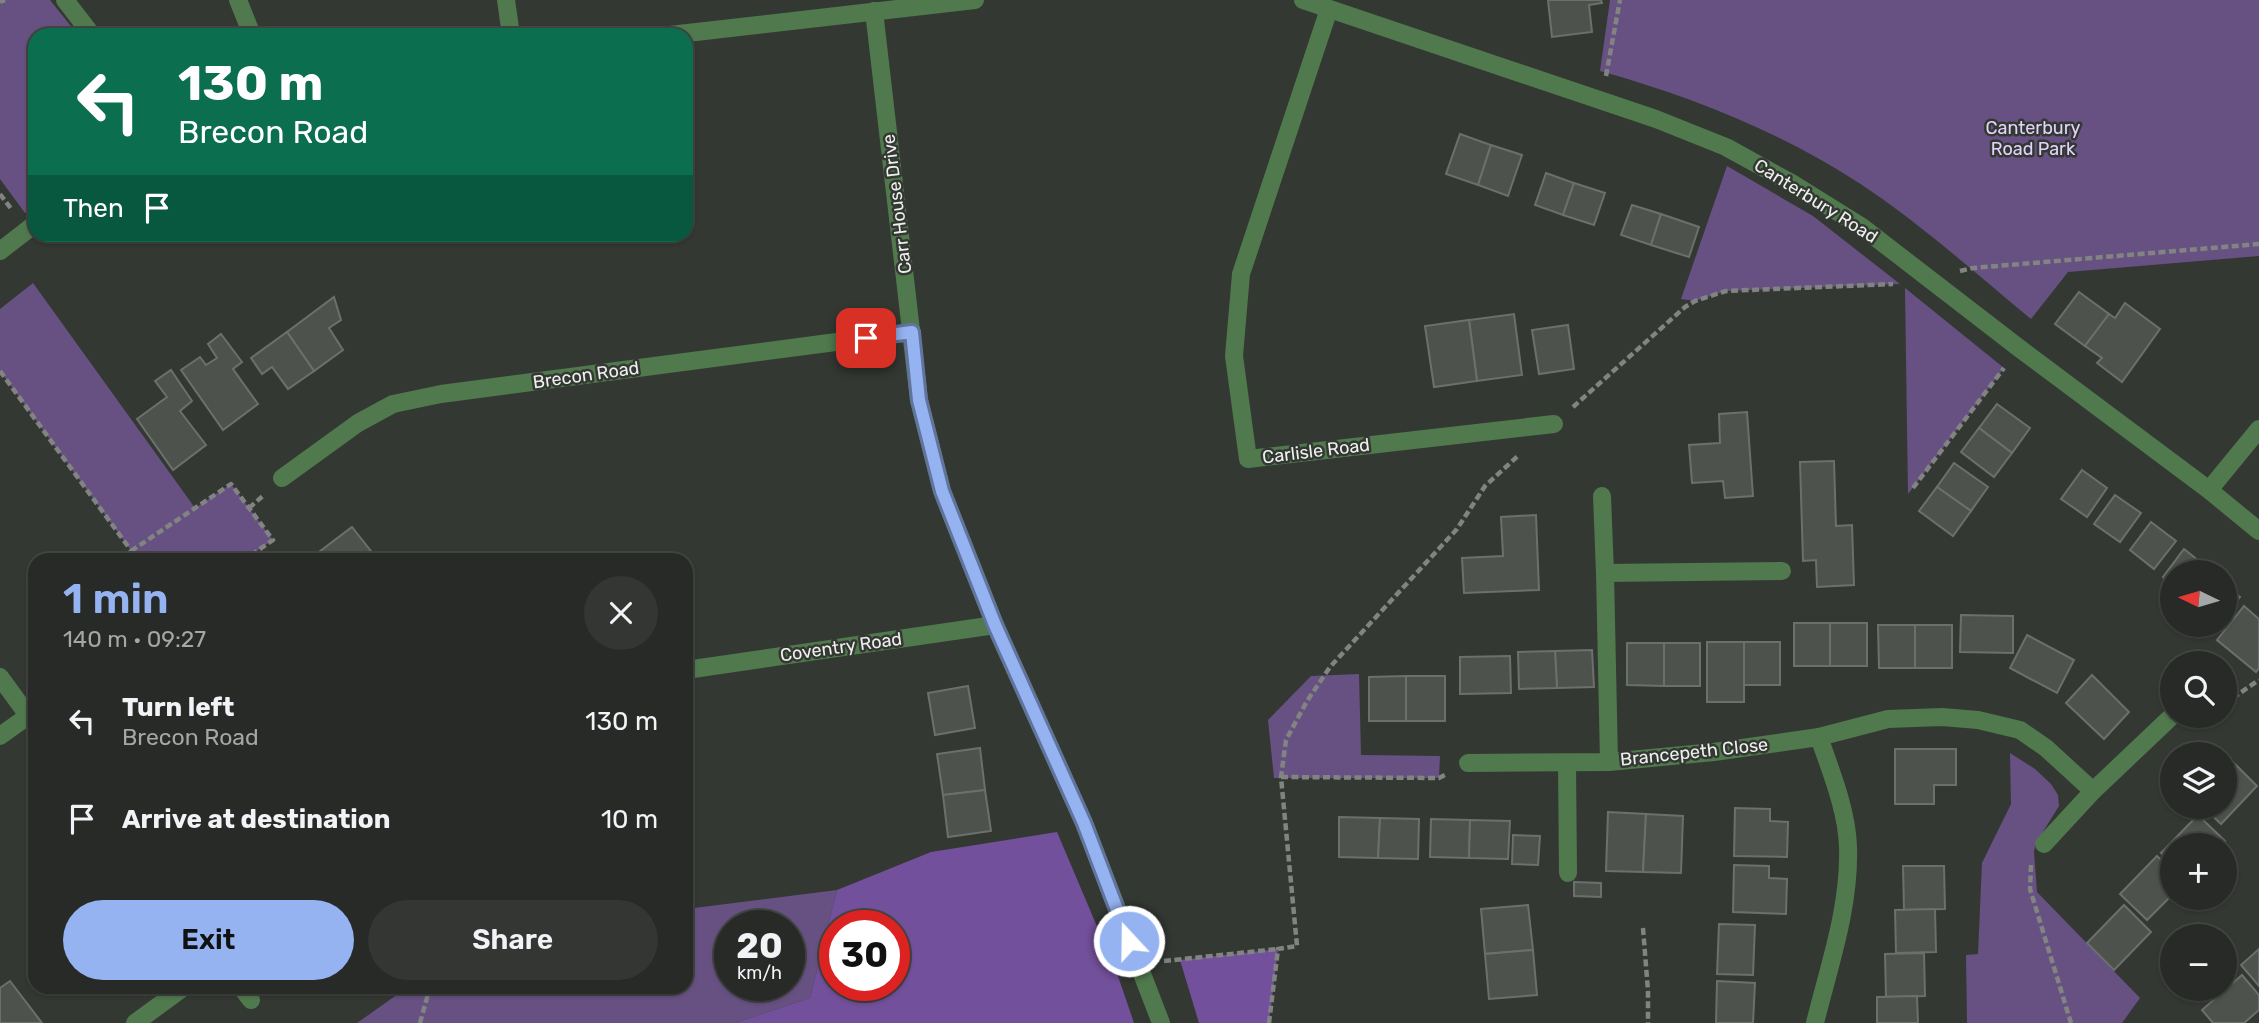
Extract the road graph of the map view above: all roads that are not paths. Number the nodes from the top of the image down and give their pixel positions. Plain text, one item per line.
1 (65, 0) edge
2 (238, 0) edge
3 (506, 0) edge
4 (975, 0) edge
5 (1303, 0) edge
6 (1329, 9) junction
7 (874, 12) junction
8 (87, 28) edge
9 (249, 28) edge
10 (510, 28) edge
11 (693, 32) edge
12 (28, 229) edge
13 (0, 251) edge
14 (912, 332) junction
15 (1554, 424) road end
16 (2259, 429) edge
17 (282, 478) dead end
18 (2209, 490) junction
19 (1602, 496) dead end
20 (2259, 531) edge
21 (1782, 570) dead end
22 (1605, 573) junction
23 (995, 625) junction
24 (693, 669) edge
25 (0, 677) edge
26 (28, 715) edge
27 (28, 722) edge
28 (2160, 727) edge
29 (0, 736) edge
30 (1819, 737) junction
31 (1468, 762) road end
32 (1609, 762) junction
33 (1567, 763) junction
34 (2093, 791) junction
35 (2044, 844) road end
36 (1568, 873) dead end
37 (174, 994) edge
38 (135, 1023) edge
39 (1161, 1023) edge
40 (1815, 1023) edge

1 - 8 street
2 - 9 street
3 - 10 street
4 - 7 street
5 - 6 street, Canterbury Road
6 - 15 street, Carlisle Road
6 - 18 street, Canterbury Road
7 - 11 street
7 - 14 street, Carr House Drive
12 - 13 street
14 - 17 street, Brecon Road
14 - 23 street, Carr House Drive
16 - 18 street
18 - 20 street, Canterbury Road
19 - 22 street
21 - 22 street
22 - 32 street
23 - 24 street, Coventry Road
23 - 39 street, Carr House Drive
25 - 26 street
27 - 29 street
28 - 34 street
30 - 32 street, Brancepeth Close
30 - 34 street, Brancepeth Close
30 - 40 street
31 - 33 street, Brancepeth Close
32 - 33 street, Brancepeth Close
33 - 36 street
34 - 35 street
37 - 38 street

